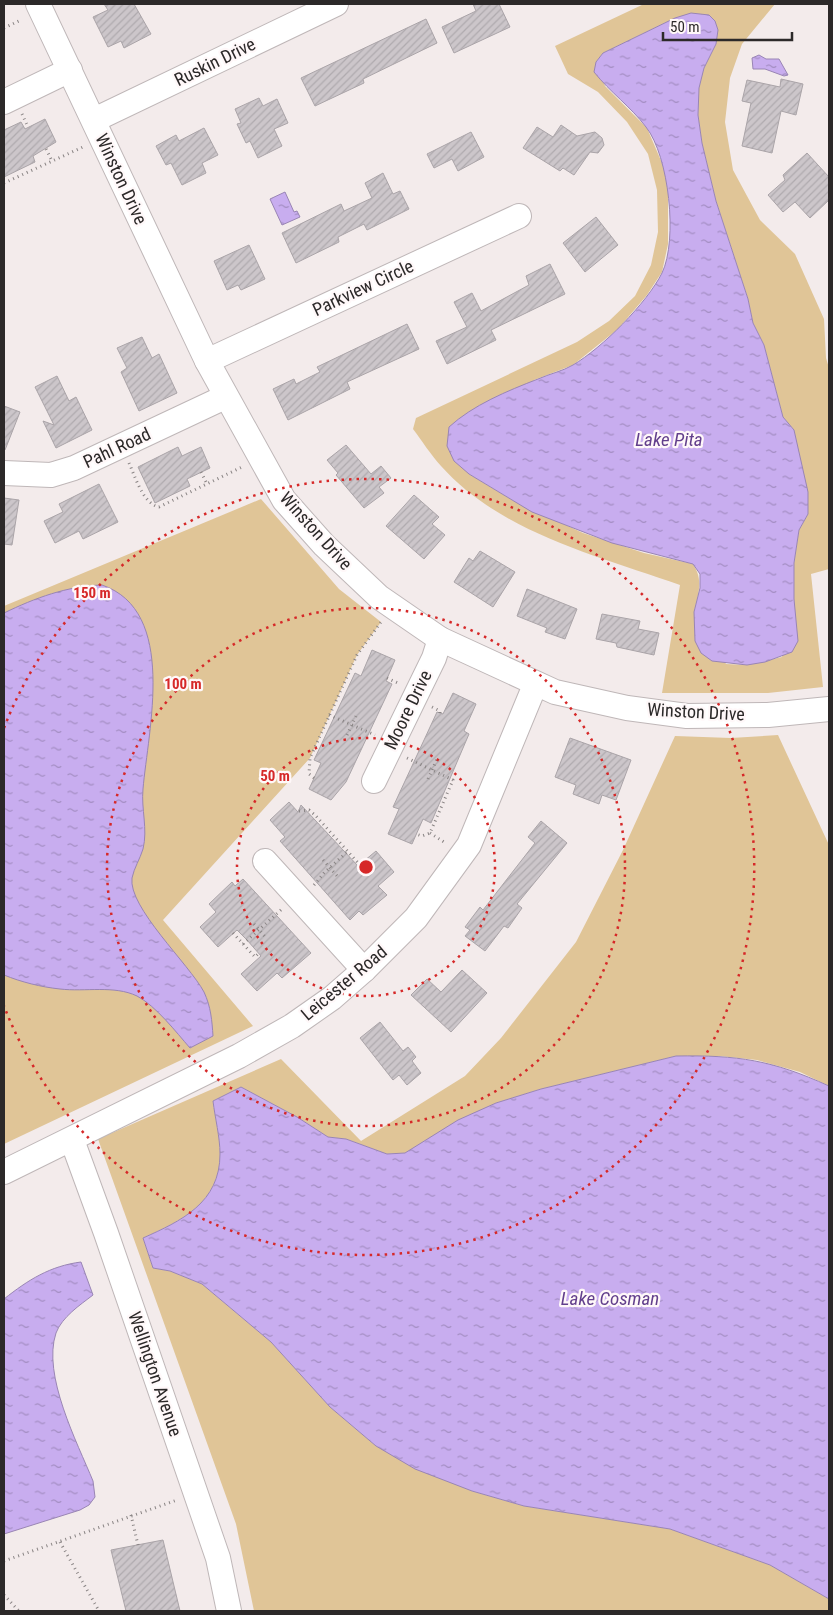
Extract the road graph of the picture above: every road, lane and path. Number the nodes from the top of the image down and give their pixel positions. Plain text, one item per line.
1 (38, 4) edge
2 (336, 4) edge
3 (21, 20) dead end
4 (4, 28) edge
5 (70, 70) junction
6 (4, 102) edge
7 (94, 120) junction
8 (83, 147) dead end
9 (46, 149) dead end
10 (52, 161) junction
11 (4, 183) edge
12 (519, 216) dead end
13 (206, 361) junction
14 (225, 397) junction
15 (122, 446) junction
16 (242, 467) dead end
17 (201, 472) dead end
18 (4, 473) edge
19 (207, 484) junction
20 (381, 622) dead end
21 (440, 639) junction
22 (535, 685) junction
23 (829, 709) edge
24 (357, 714) dead end
25 (330, 715) junction
26 (352, 724) junction
27 (347, 735) dead end
28 (391, 746) junction
29 (437, 759) dead end
30 (432, 770) junction
31 (314, 778) dead end
32 (428, 779) dead end
33 (374, 781) dead end
34 (299, 810) dead end
35 (416, 834) dead end
36 (430, 834) junction
37 (444, 842) dead end
38 (348, 852) junction
39 (323, 860) dead end
40 (265, 861) dead end
41 (360, 865) dead end
42 (330, 868) junction
43 (338, 877) dead end
44 (297, 898) junction
45 (254, 924) dead end
46 (259, 930) junction
47 (234, 933) dead end
48 (267, 939) dead end
49 (243, 944) junction
50 (258, 954) dead end
51 (364, 970) junction
52 (72, 1140) junction
53 (4, 1172) edge
54 (196, 1493) junction
55 (131, 1515) junction
56 (60, 1542) junction
57 (138, 1545) dead end
58 (4, 1561) edge
59 (4, 1595) edge
60 (19, 1611) edge
61 (99, 1611) edge
62 (229, 1611) edge

1 - 5 street, Winston Drive
2 - 7 street, Ruskin Drive
3 - 4 path
5 - 6 street
5 - 7 street, Winston Drive
7 - 13 street, Winston Drive
8 - 10 path
9 - 10 path
10 - 11 path
12 - 13 street, Parkview Circle
13 - 14 street, Winston Drive
14 - 15 street, Pahl Road
14 - 21 street, Winston Drive
15 - 18 street, Pahl Road
15 - 19 path
16 - 19 path
17 - 19 path
20 - 25 path
21 - 22 street, Winston Drive
21 - 28 street, Moore Drive
22 - 23 street, Winston Drive
22 - 51 street, Leicester Road
24 - 26 path
25 - 26 path
25 - 31 path
26 - 27 path
26 - 28 path
28 - 30 path
28 - 33 street, Moore Drive
29 - 30 path
30 - 32 path
30 - 36 path
34 - 38 path
35 - 36 path
36 - 37 path
38 - 41 path
38 - 42 path
39 - 42 path
40 - 44 street
42 - 43 path
42 - 44 path
44 - 46 path
44 - 51 street
45 - 46 path
46 - 48 path
46 - 49 path
47 - 49 path
49 - 50 path
51 - 52 street, Leicester Road
52 - 53 street, Leicester Road
52 - 54 street, Wellington Avenue
54 - 55 path
54 - 62 street, Wellington Avenue
55 - 56 path
55 - 57 path
56 - 58 path
56 - 61 path
59 - 60 path

